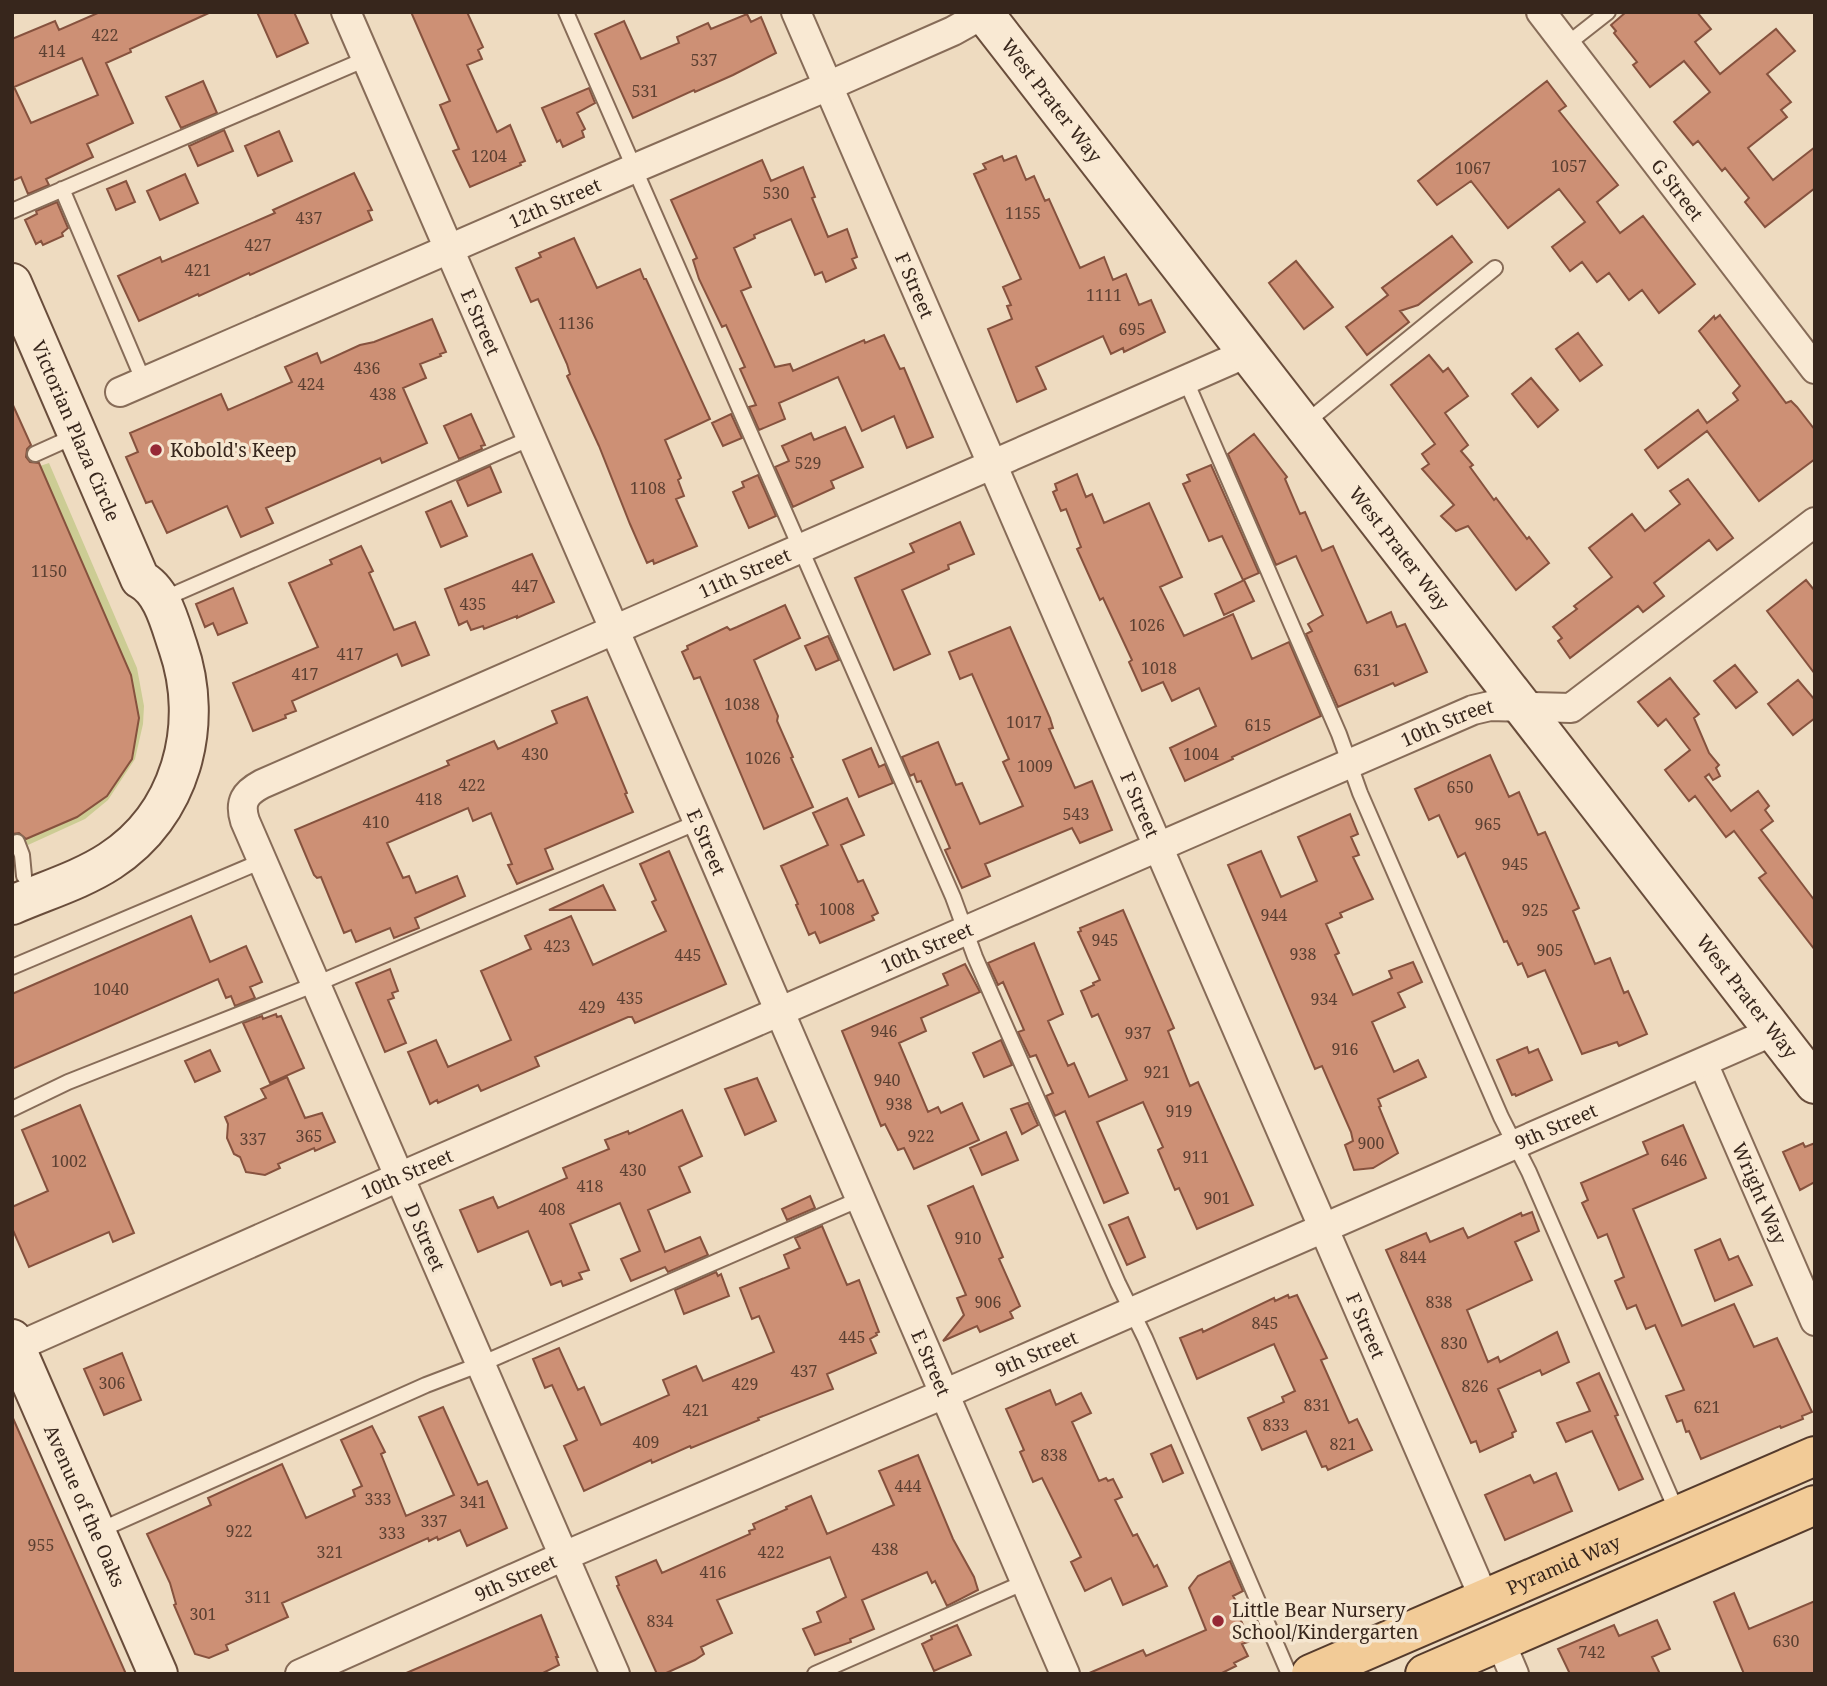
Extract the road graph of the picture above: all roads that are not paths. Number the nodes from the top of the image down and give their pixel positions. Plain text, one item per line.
1 (346, 12) edge
2 (566, 12) edge
3 (796, 12) edge
4 (1541, 12) edge
5 (1608, 12) edge
6 (985, 13) edge
7 (1566, 45) junction
8 (366, 59) junction
9 (828, 86) junction
10 (633, 169) junction
11 (62, 189) junction
12 (12, 211) edge
13 (449, 249) junction
14 (1495, 268) dead end
15 (15, 296) edge
16 (1247, 353) junction
17 (1815, 369) edge
18 (1186, 381) junction
19 (132, 387) joint
20 (1303, 425) junction
21 (78, 435) junction
22 (531, 438) junction
23 (35, 454) dead end
24 (993, 466) junction
25 (1815, 522) edge
26 (799, 550) junction
27 (150, 590) junction
28 (615, 630) junction
29 (1522, 707) junction
30 (1350, 764) junction
31 (243, 799) joint
32 (698, 821) junction
33 (1157, 847) junction
34 (262, 861) junction
35 (16, 876) edge
36 (966, 931) junction
37 (12, 967) edge
38 (316, 984) junction
39 (780, 1011) junction
40 (1774, 1031) junction
41 (1703, 1063) junction
42 (1815, 1084) edge
43 (12, 1109) edge
44 (1515, 1145) junction
45 (400, 1177) junction
46 (860, 1199) junction
47 (1323, 1228) junction
48 (1132, 1311) junction
49 (1815, 1321) edge
50 (14, 1345) edge
51 (481, 1364) junction
52 (944, 1394) junction
53 (1815, 1456) edge
54 (1815, 1505) edge
55 (1679, 1515) junction
56 (96, 1532) junction
57 (564, 1556) junction
58 (1025, 1582) junction
59 (1483, 1598) junction
60 (1507, 1657) edge
61 (158, 1674) edge
62 (300, 1674) edge
63 (615, 1674) edge
64 (815, 1674) edge
65 (1065, 1674) edge
66 (1289, 1674) edge
67 (1311, 1674) edge
68 (1425, 1674) edge

1 - 8 street, E Street
2 - 10 lane
3 - 9 street, F Street
4 - 7 street, G Street
5 - 7 lane
6 - 9 street, 12th Street
6 - 16 main road, West Prater Way
7 - 17 street, G Street
8 - 11 lane
8 - 13 street, E Street
9 - 10 street, 12th Street
9 - 24 street, F Street
10 - 13 street, 12th Street
10 - 26 lane
11 - 12 lane
11 - 19 lane
13 - 19 street, 12th Street
13 - 22 street, E Street
14 - 20 lane
15 - 21 main road, Victorian Plaza Circle
16 - 18 street, 11th Street
16 - 20 main road, West Prater Way
18 - 24 street, 11th Street
18 - 30 lane
20 - 29 main road, West Prater Way
21 - 23 lane
21 - 27 main road, Victorian Plaza Circle
22 - 27 lane
22 - 28 street, E Street
24 - 26 street, 11th Street
24 - 33 street, F Street
25 - 29 street, 10th Street
26 - 28 street, 11th Street
26 - 36 lane
27 - 35 main road, Victorian Plaza Circle
28 - 31 street, 11th Street
28 - 32 street, E Street
29 - 30 street, 10th Street
29 - 40 main road, West Prater Way
30 - 33 street, 10th Street
30 - 44 lane
31 - 34 street, D Street
32 - 38 lane
32 - 39 street, E Street
33 - 36 street, 10th Street
33 - 47 street, F Street
34 - 37 lane
34 - 38 street, D Street
36 - 39 street, 10th Street
36 - 48 lane
38 - 43 lane
38 - 45 street, D Street
39 - 45 street, 10th Street
39 - 46 street, E Street
40 - 41 street, 9th Street
40 - 42 main road, West Prater Way
41 - 44 street, 9th Street
41 - 49 street, Wright Way
44 - 47 street, 9th Street
44 - 55 lane
45 - 50 street, 10th Street
45 - 51 street, D Street
46 - 51 lane
46 - 52 street, E Street
47 - 48 street, 9th Street
47 - 59 street, F Street
48 - 52 street, 9th Street
48 - 66 lane
50 - 56 main road, Avenue of the Oaks
51 - 56 lane
51 - 57 street, D Street
52 - 57 street, 9th Street
52 - 58 street, E Street
53 - 55 main road, Pyramid Way
54 - 60 main road
55 - 59 main road, Pyramid Way
56 - 61 main road, Avenue of the Oaks
57 - 62 street, 9th Street
57 - 63 street, D Street
58 - 64 lane
58 - 65 street, E Street
59 - 67 main road, Pyramid Way
60 - 68 main road

